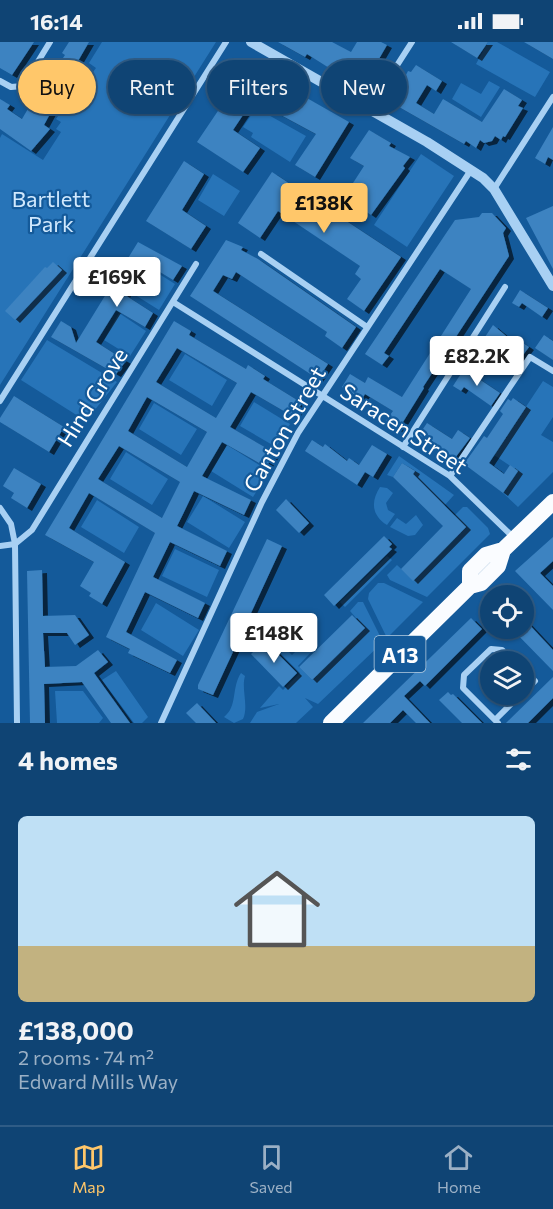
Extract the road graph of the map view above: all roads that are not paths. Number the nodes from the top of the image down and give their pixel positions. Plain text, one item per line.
1 (50, 42) edge
2 (226, 42) edge
3 (251, 42) edge
4 (412, 42) edge
5 (400, 60) edge
6 (0, 81) edge
7 (321, 82) edge
8 (553, 97) edge
9 (550, 109) edge
10 (377, 114) edge
11 (471, 170) junction
12 (494, 189) junction
13 (261, 254) dead end
14 (196, 264) dead end
15 (553, 286) edge
16 (505, 287) dead end
17 (172, 302) junction
18 (367, 327) junction
19 (553, 371) edge
20 (322, 395) junction
21 (0, 401) edge
22 (403, 447) junction
23 (450, 476) junction
24 (553, 502) edge
25 (0, 507) edge
26 (15, 544) junction
27 (509, 544) junction
28 (0, 546) edge
29 (489, 651) edge
30 (503, 651) edge
31 (480, 661) edge
32 (511, 705) edge
33 (496, 722) edge
34 (17, 723) edge
35 (161, 723) edge
36 (331, 723) edge

1 - 6 street
2 - 21 street
3 - 7 street
4 - 5 street
8 - 9 street
9 - 12 street
10 - 11 street
11 - 12 street
11 - 18 street, Canton Street
12 - 15 street
13 - 18 street
14 - 17 street, Hind Grove
16 - 22 street
17 - 20 street, Saracen Street
17 - 26 street, Hind Grove
18 - 20 street, Canton Street
19 - 23 street
20 - 22 street, Saracen Street
20 - 35 street, Canton Street
22 - 23 street, Saracen Street
23 - 27 street, Saracen Street
24 - 27 highway, A13
25 - 26 street
26 - 28 street
26 - 34 street
27 - 36 highway, A13
29 - 30 street
31 - 33 street
32 - 33 street

